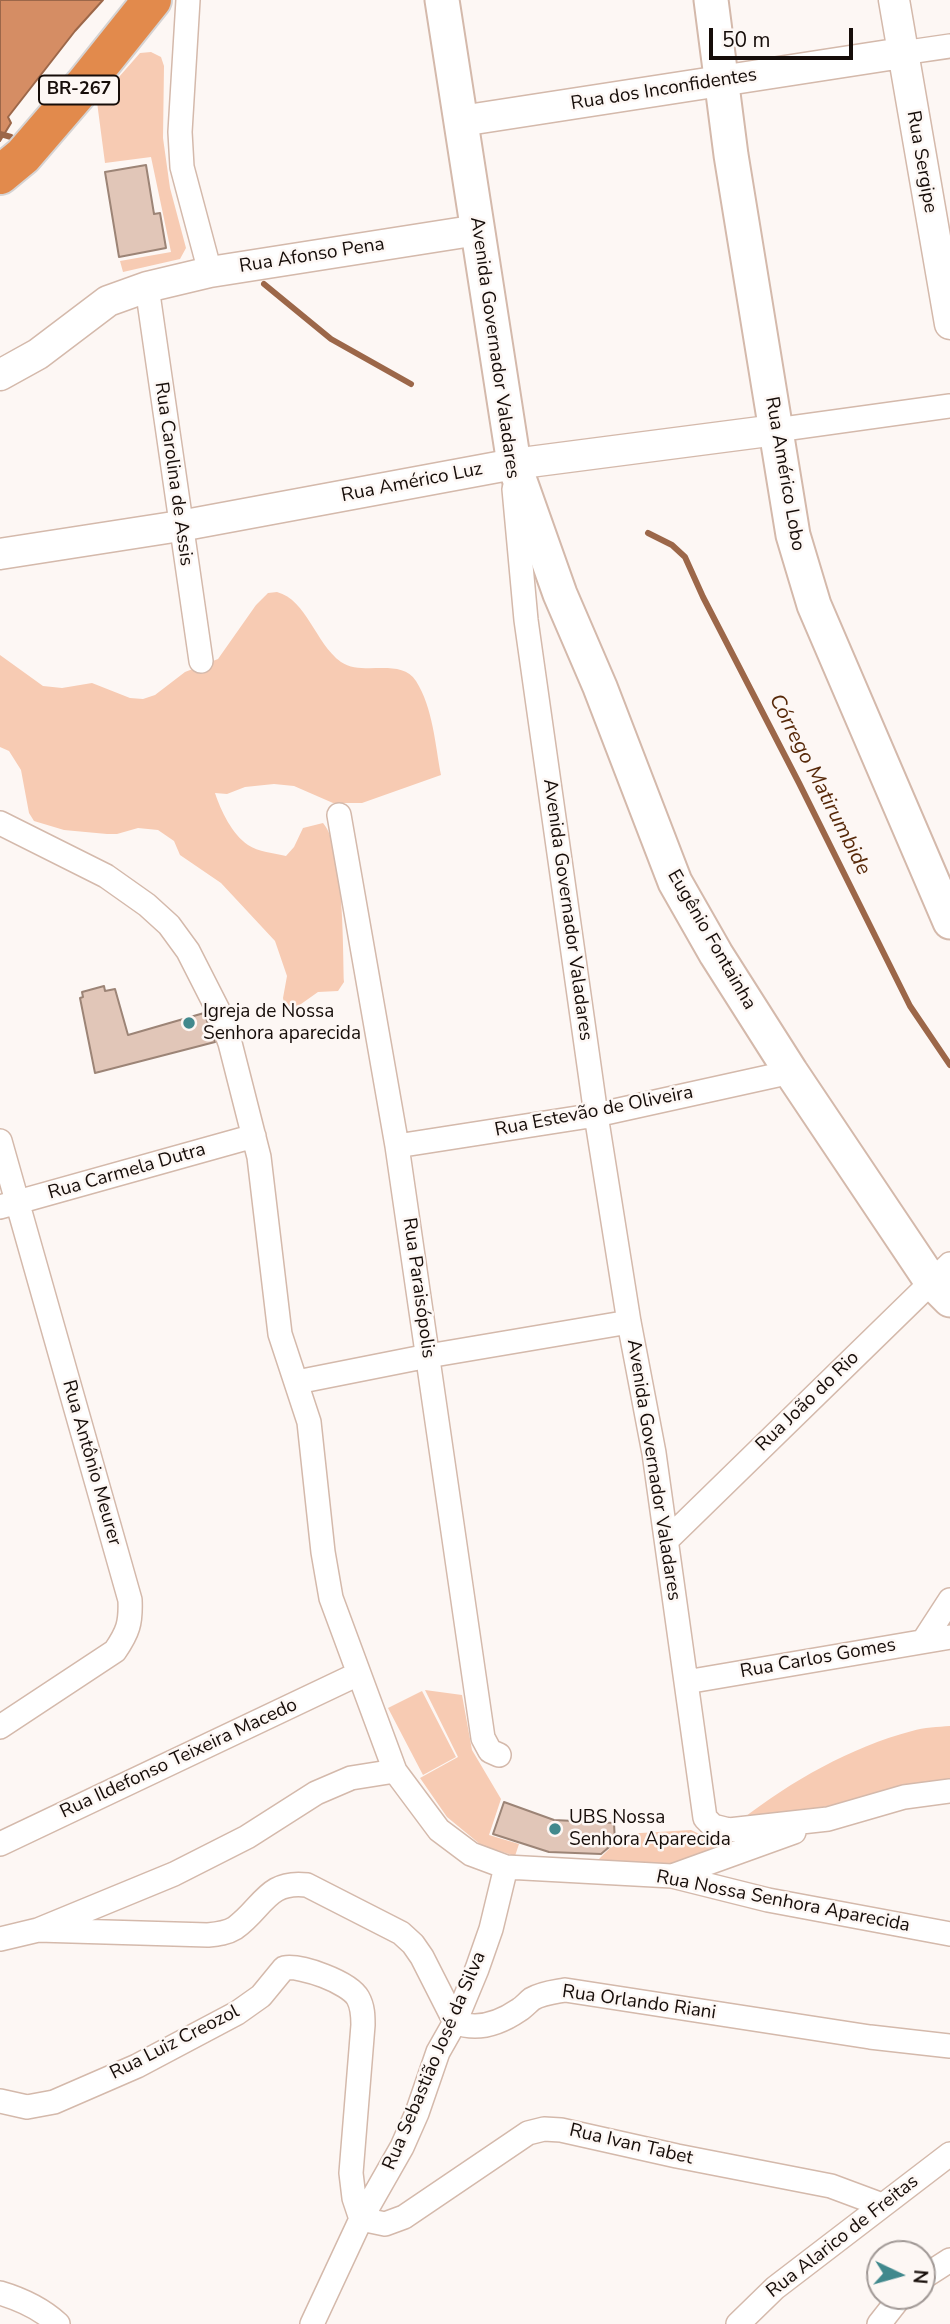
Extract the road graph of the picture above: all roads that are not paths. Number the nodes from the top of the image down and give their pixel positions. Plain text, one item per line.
1 (152, 0) edge
2 (188, 0) edge
3 (442, 0) edge
4 (711, 0) edge
5 (894, 0) edge
6 (950, 46) edge
7 (902, 53) junction
8 (721, 81) junction
9 (461, 121) junction
10 (0, 175) edge
11 (478, 230) junction
12 (211, 272) junction
13 (147, 287) junction
14 (950, 324) edge
15 (0, 375) edge
16 (950, 406) edge
17 (776, 430) junction
18 (514, 464) junction
19 (180, 526) junction
20 (0, 554) edge
21 (201, 661) dead end
22 (339, 815) dead end
23 (0, 823) edge
24 (950, 922) edge
25 (791, 1072) junction
26 (596, 1115) junction
27 (254, 1136) junction
28 (0, 1141) edge
29 (397, 1146) junction
30 (9, 1205) edge
31 (944, 1282) edge
32 (629, 1322) junction
33 (428, 1356) junction
34 (297, 1382) junction
35 (667, 1540) junction
36 (950, 1600) edge
37 (950, 1637) edge
38 (924, 1640) junction
39 (358, 1674) junction
40 (686, 1682) junction
41 (0, 1727) edge
42 (499, 1755) dead end
43 (395, 1771) junction
44 (950, 1791) edge
45 (828, 1819) junction
46 (0, 1844) edge
47 (506, 1867) junction
48 (672, 1876) junction
49 (38, 1930) junction
50 (950, 1934) edge
51 (0, 1939) edge
52 (455, 2022) junction
53 (950, 2046) edge
54 (0, 2101) edge
55 (950, 2154) edge
56 (882, 2205) junction
57 (361, 2219) junction
58 (775, 2288) junction
59 (0, 2292) edge
60 (890, 2310) edge
61 (58, 2324) edge
62 (312, 2324) edge
63 (738, 2324) edge
64 (765, 2324) edge
65 (879, 2324) edge

1 - 10 highway, BR-267
2 - 12 street
3 - 9 main road, Avenida Governador Valadares
4 - 8 main road, Rua Américo Lobo
5 - 7 street, Rua Sergipe
6 - 7 street, Rua dos Inconfidentes
7 - 8 street, Rua dos Inconfidentes
7 - 14 street, Rua Sergipe
8 - 9 street, Rua dos Inconfidentes
8 - 17 main road, Rua Américo Lobo
9 - 11 main road, Avenida Governador Valadares
11 - 12 street, Rua Afonso Pena
11 - 18 main road, Avenida Governador Valadares
12 - 13 street, Rua Afonso Pena
13 - 15 street, Rua Afonso Pena
13 - 19 street, Rua Carolina de Assis
16 - 17 street, Rua Américo Luz
17 - 18 street, Rua Américo Luz
17 - 24 main road, Rua Américo Lobo
18 - 19 street, Rua Américo Luz
18 - 25 main road, Eugênio Fontainha
18 - 26 street, Avenida Governador Valadares
19 - 20 street, Rua Américo Luz
19 - 21 street, Rua Carolina de Assis
22 - 29 street, Rua Paraisópolis
23 - 27 street, Rua Nossa Senhora Aparecida
25 - 26 street, Rua Estevão de Oliveira
25 - 31 main road, Eugênio Fontainha
26 - 29 street, Rua Estevão de Oliveira
26 - 32 street, Avenida Governador Valadares
27 - 30 street, Rua Carmela Dutra
27 - 34 street, Rua Nossa Senhora Aparecida
28 - 30 street, Rua Antônio Meurer
29 - 33 street, Rua Paraisópolis
30 - 41 street, Rua Antônio Meurer
31 - 35 street, Rua João do Rio
32 - 33 street
32 - 35 street, Avenida Governador Valadares
33 - 34 street
33 - 42 street, Rua Paraisópolis
34 - 39 street, Rua Nossa Senhora Aparecida
35 - 40 street, Avenida Governador Valadares
36 - 38 street
37 - 38 street, Rua Carlos Gomes
38 - 40 street, Rua Carlos Gomes
39 - 43 street, Rua Nossa Senhora Aparecida
39 - 46 street, Rua Ildefonso Teixeira Macedo
40 - 45 street, Avenida Governador Valadares
43 - 47 street, Rua Nossa Senhora Aparecida
43 - 49 street
44 - 45 street
45 - 48 street
47 - 48 street, Rua Nossa Senhora Aparecida
47 - 52 street, Rua Sebastião José da Silva
48 - 50 street, Rua Nossa Senhora Aparecida
49 - 51 street
49 - 52 street
52 - 53 street, Rua Orlando Riani
52 - 57 street, Rua Sebastião José da Silva
54 - 57 street, Rua Luiz Creozol
55 - 56 street, Rua Alarico de Freitas
56 - 57 street, Rua Ivan Tabet
56 - 58 street, Rua Alarico de Freitas
57 - 62 street, Rua Sebastião José da Silva
58 - 63 street, Rua Alarico de Freitas
58 - 64 street
59 - 61 street
60 - 65 street

